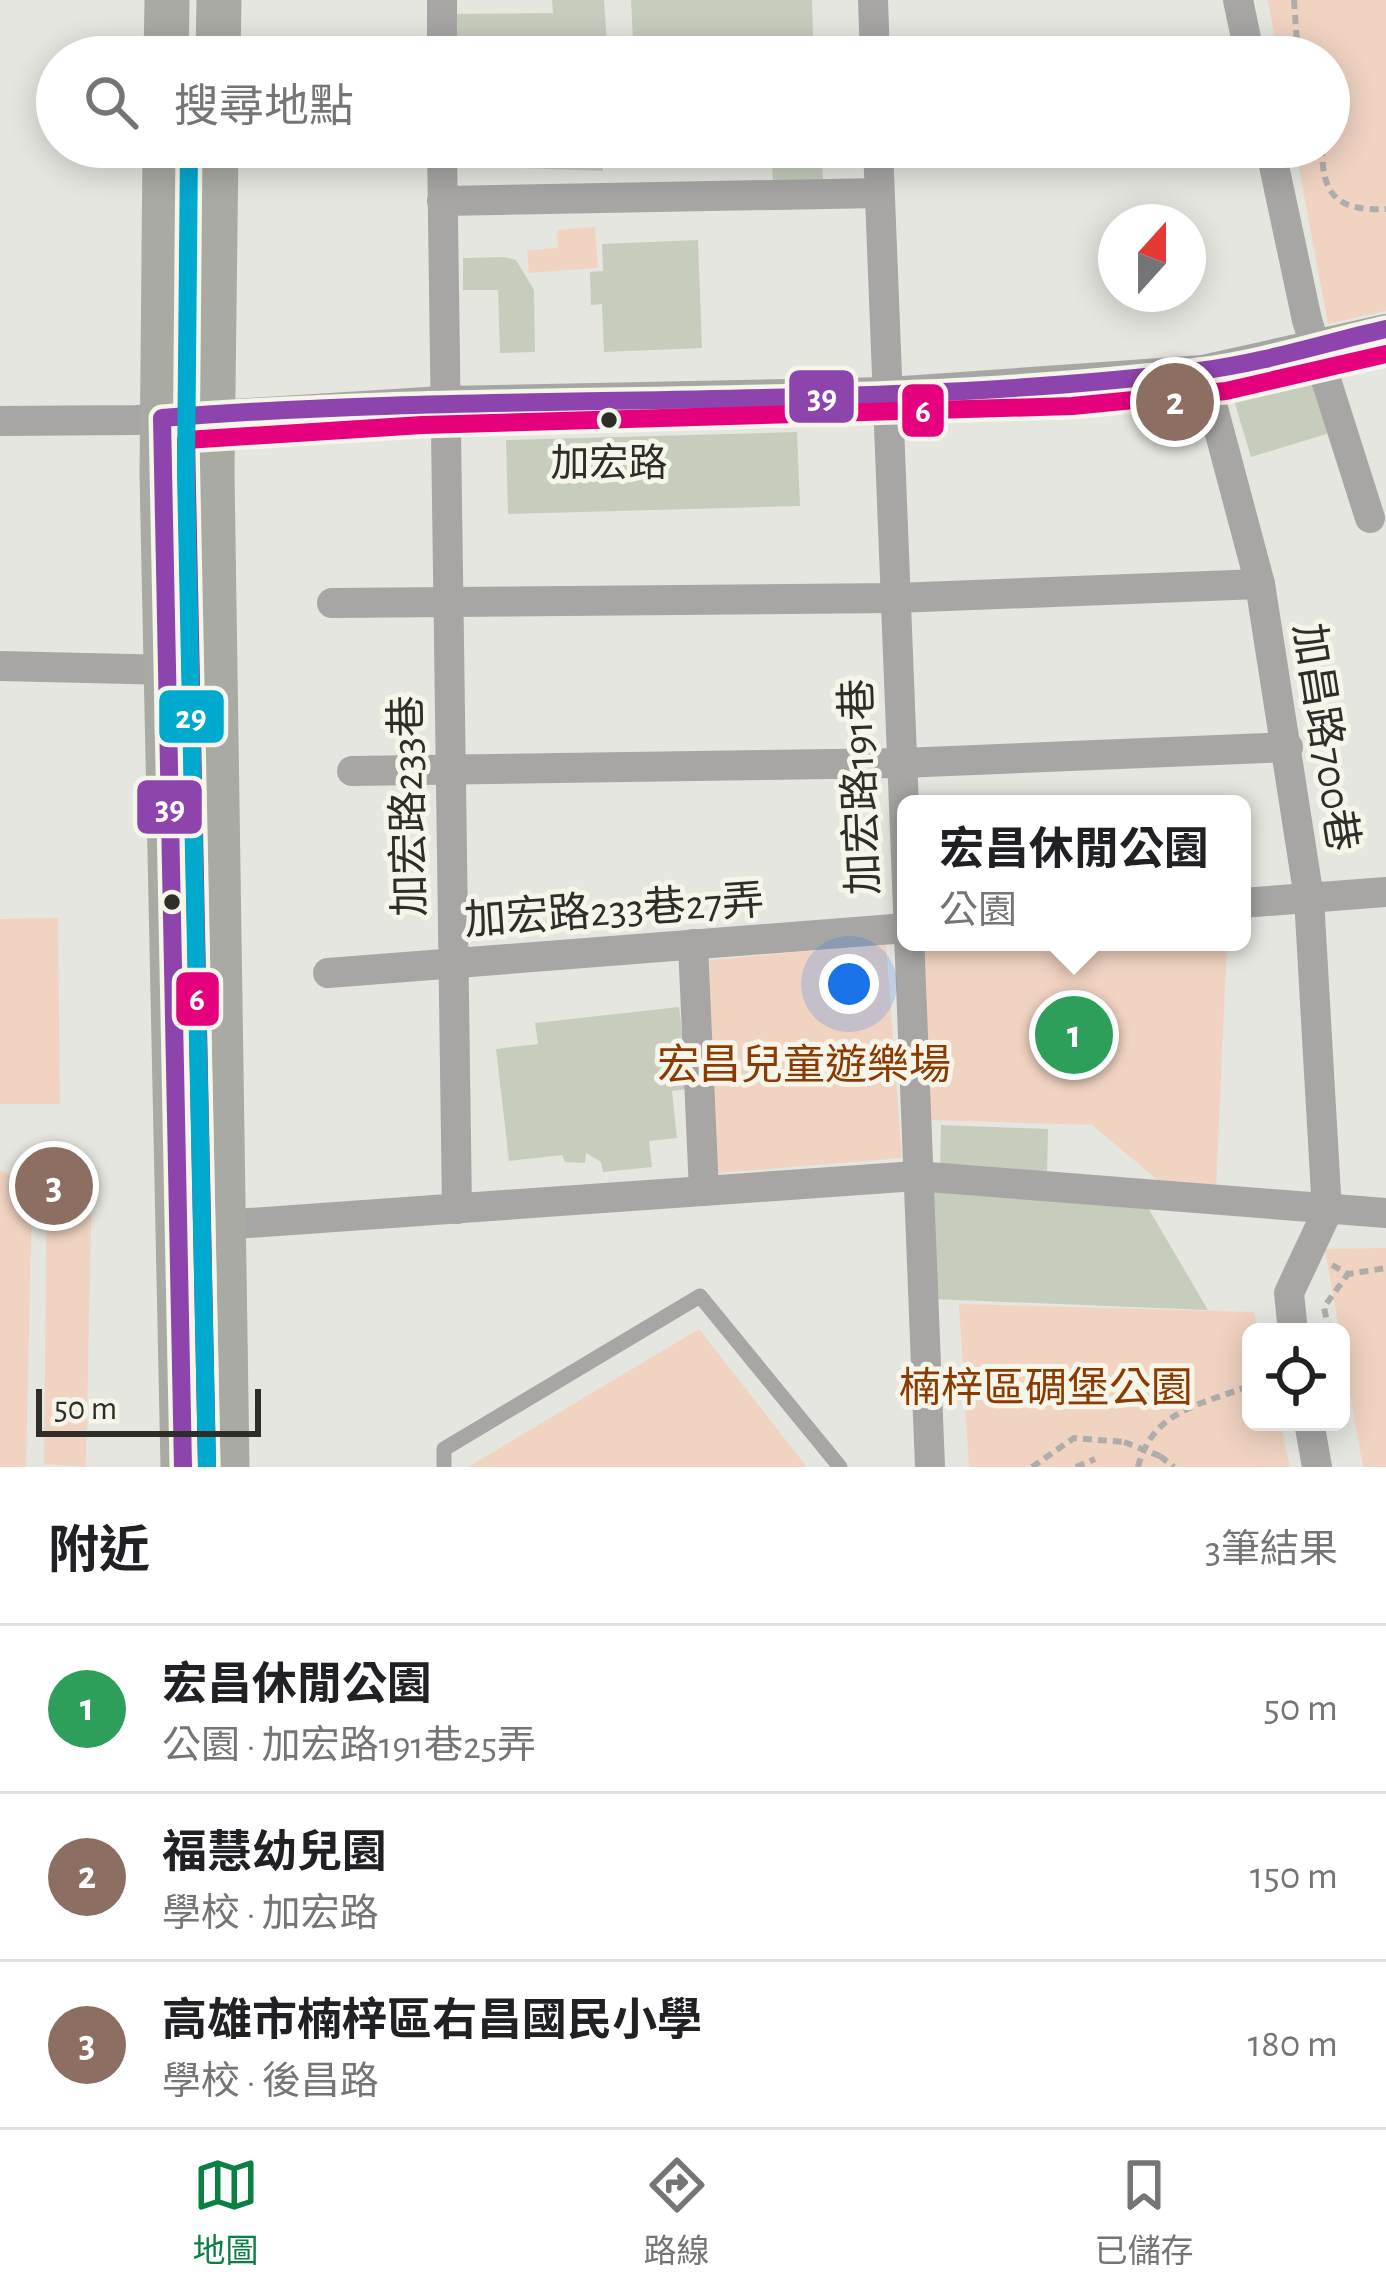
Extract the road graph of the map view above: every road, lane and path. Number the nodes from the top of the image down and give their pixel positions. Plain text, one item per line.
1 (167, 0) edge
2 (219, 0) edge
3 (442, 0) edge
4 (872, 0) edge
5 (1238, 0) edge
6 (1294, 0) edge
7 (166, 36) edge
8 (218, 36) edge
9 (442, 36) edge
10 (873, 36) edge
11 (1246, 36) edge
12 (1297, 36) edge
13 (165, 168) edge
14 (216, 168) edge
15 (442, 168) edge
16 (878, 168) edge
17 (1275, 168) edge
18 (1323, 168) edge
19 (879, 193) junction
20 (442, 201) junction
21 (1386, 209) edge
22 (1386, 329) edge
23 (1314, 345) junction
24 (1203, 370) junction
25 (889, 392) junction
26 (442, 401) junction
27 (212, 413) junction
28 (163, 418) junction
29 (0, 421) edge
30 (1370, 518) dead end
31 (1260, 584) junction
32 (896, 598) junction
33 (446, 603) junction
34 (332, 604) dead end
35 (0, 666) edge
36 (166, 670) junction
37 (215, 671) junction
38 (1288, 747) junction
39 (901, 763) junction
40 (448, 770) junction
41 (352, 771) dead end
42 (902, 795) edge
43 (1386, 892) edge
44 (1309, 898) junction
45 (1251, 902) edge
46 (897, 929) edge
47 (694, 944) junction
48 (907, 951) edge
49 (452, 963) junction
50 (328, 973) dead end
51 (916, 1176) junction
52 (704, 1191) junction
53 (457, 1209) junction
54 (1327, 1212) junction
55 (1386, 1214) edge
56 (224, 1225) junction
57 (177, 1228) junction
58 (1308, 1252) junction
59 (1386, 1268) edge
60 (1348, 1274) junction
61 (1292, 1323) edge
62 (1327, 1323) edge
63 (1242, 1388) edge
64 (1311, 1431) edge
65 (1095, 1460) dead end
66 (183, 1467) edge
67 (227, 1467) edge
68 (444, 1467) edge
69 (840, 1467) edge
70 (929, 1467) edge
71 (1032, 1467) edge
72 (1076, 1467) edge
73 (1138, 1467) edge
74 (1174, 1467) edge
75 (1317, 1467) edge

1 - 7 main road
2 - 8 main road
3 - 9 street
4 - 10 street
5 - 11 street
6 - 12 path
13 - 28 main road
14 - 27 main road
15 - 20 street, 加宏路233巷
16 - 19 street, 加宏路191巷
17 - 23 street
18 - 21 path
19 - 20 street
19 - 25 street, 加宏路191巷
20 - 26 street, 加宏路233巷
22 - 23 street
23 - 24 street
23 - 30 street
24 - 25 street
24 - 31 street, 加昌路700巷
25 - 26 street
25 - 32 street, 加宏路191巷
26 - 27 street
26 - 33 street, 加宏路233巷
27 - 28 street
27 - 37 main road
28 - 29 street
28 - 36 main road
31 - 32 street
31 - 38 street, 加昌路700巷
32 - 33 street
32 - 39 street, 加宏路191巷
33 - 34 street
33 - 40 street, 加宏路233巷
35 - 36 street
36 - 37 street
36 - 57 main road
37 - 56 main road
38 - 39 street
38 - 44 street, 加昌路700巷
39 - 40 street
39 - 42 street, 加宏路191巷
40 - 41 street
40 - 49 street, 加宏路233巷
43 - 44 street
44 - 45 street
44 - 54 street, 加昌路700巷
46 - 47 street, 加宏路233巷27弄
47 - 49 street, 加宏路233巷27弄
47 - 52 street
48 - 51 street, 加宏路191巷
49 - 50 street, 加宏路233巷27弄
49 - 53 street, 加宏路233巷
51 - 52 street
51 - 54 street
51 - 70 street, 加宏路191巷
52 - 53 street
53 - 56 street
54 - 55 street
54 - 58 street, 加昌路700巷
56 - 57 street
56 - 67 main road
57 - 66 main road
58 - 60 path
58 - 61 street, 加昌路700巷
59 - 60 path
60 - 62 path
63 - 73 path
64 - 75 street
65 - 72 path
68 - 69 lane
71 - 74 path, bridge

